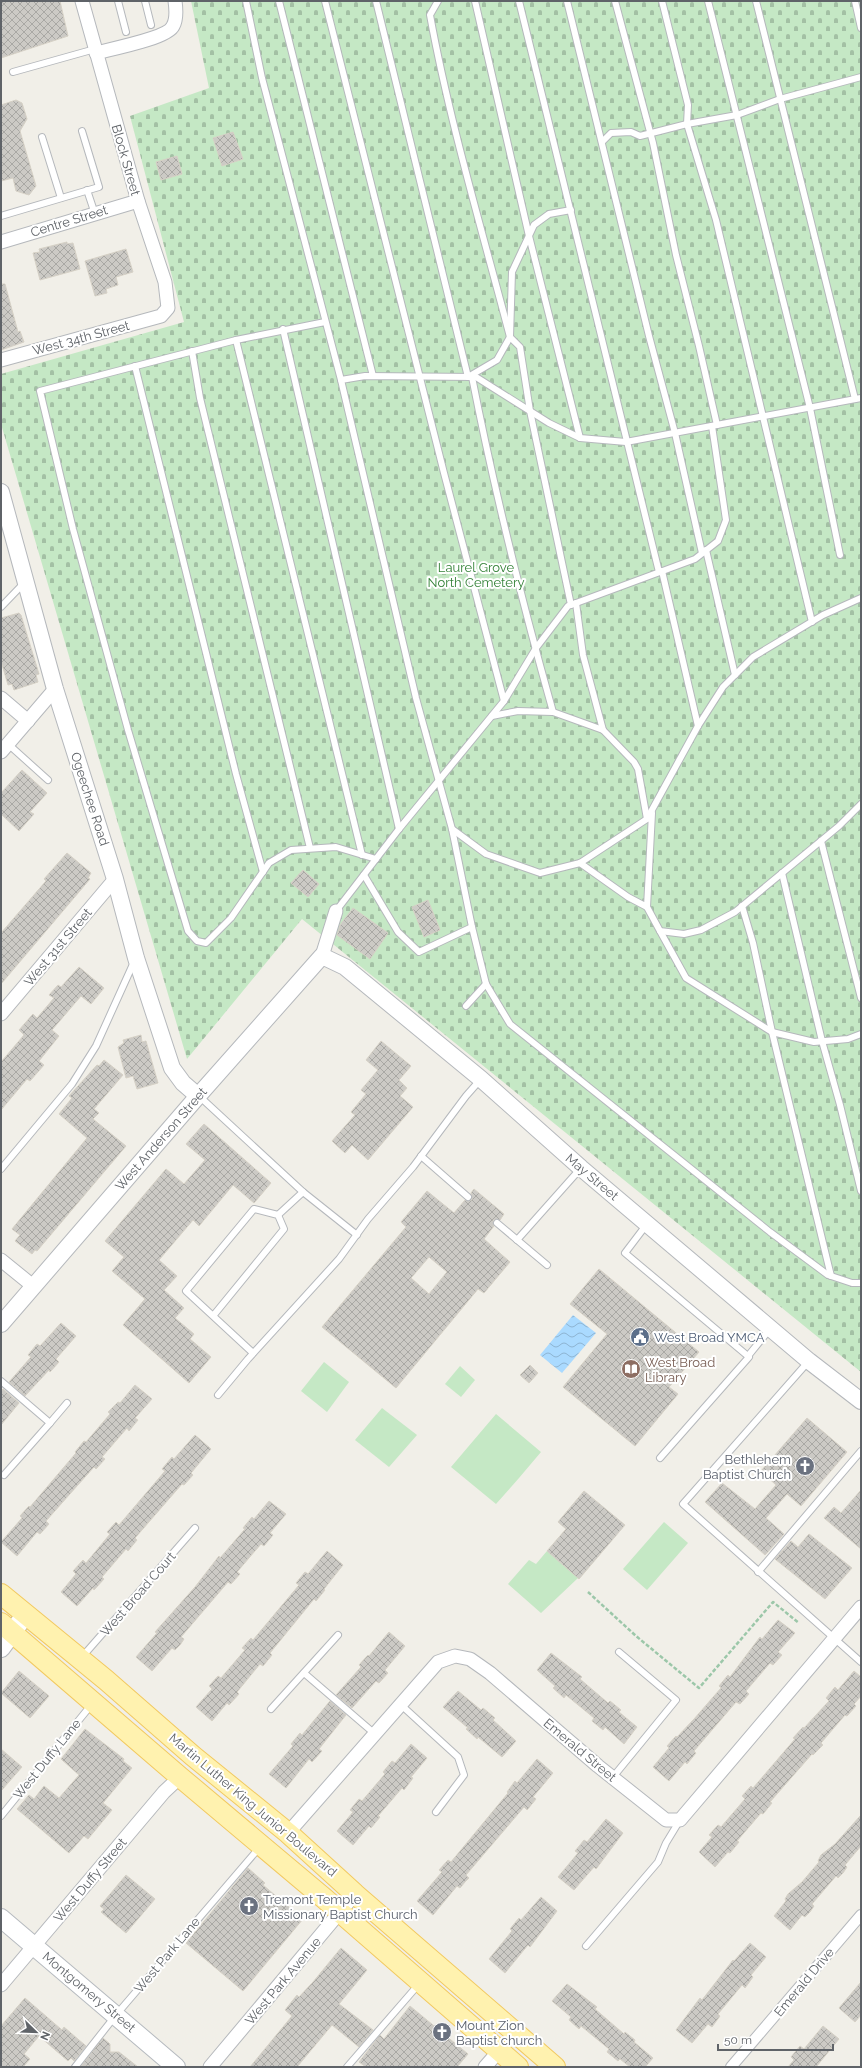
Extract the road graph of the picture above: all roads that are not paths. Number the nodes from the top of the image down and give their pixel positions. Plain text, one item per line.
1 (82, 1) edge
2 (118, 1) edge
3 (145, 1) edge
4 (175, 1) edge
5 (246, 1) edge
6 (279, 1) edge
7 (325, 1) edge
8 (376, 1) edge
9 (438, 1) edge
10 (475, 1) edge
11 (519, 1) edge
12 (567, 1) edge
13 (615, 1) edge
14 (662, 1) edge
15 (708, 1) edge
16 (756, 1) edge
17 (854, 1) edge
18 (151, 25) dead end
19 (861, 28) edge
20 (126, 32) dead end
21 (95, 51) junction
22 (13, 72) dead end
23 (861, 77) edge
24 (780, 99) junction
25 (737, 115) junction
26 (687, 124) junction
27 (82, 131) dead end
28 (650, 134) junction
29 (42, 137) dead end
30 (602, 142) junction
31 (87, 190) junction
32 (61, 198) junction
33 (138, 200) junction
34 (571, 210) junction
35 (96, 214) junction
36 (1, 216) edge
37 (529, 236) junction
38 (1, 242) edge
39 (161, 316) joint
40 (325, 322) junction
41 (283, 329) junction
42 (510, 338) junction
43 (236, 340) junction
44 (192, 351) junction
45 (1, 360) edge
46 (135, 366) junction
47 (373, 376) junction
48 (421, 377) junction
49 (470, 377) junction
50 (341, 380) junction
51 (858, 399) edge
52 (810, 408) junction
53 (530, 411) junction
54 (763, 416) junction
55 (715, 425) junction
56 (675, 433) junction
57 (580, 438) junction
58 (626, 442) junction
59 (1, 492) edge
60 (704, 552) junction
61 (840, 555) dead end
62 (660, 572) junction
63 (26, 581) junction
64 (861, 598) edge
65 (574, 604) junction
66 (1, 607) edge
67 (812, 622) junction
68 (536, 648) junction
69 (735, 675) junction
70 (55, 689) junction
71 (1, 698) edge
72 (504, 701) junction
73 (553, 712) junction
74 (492, 716) junction
75 (28, 721) junction
76 (698, 726) junction
77 (603, 730) junction
78 (5, 748) edge
79 (48, 780) dead end
80 (438, 782) junction
81 (861, 804) edge
82 (652, 813) junction
83 (647, 819) junction
84 (399, 829) junction
85 (452, 829) junction
86 (821, 841) junction
87 (310, 848) junction
88 (362, 855) junction
89 (376, 859) junction
90 (580, 864) junction
91 (263, 872) junction
92 (782, 873) junction
93 (364, 875) junction
94 (115, 879) junction
95 (742, 906) junction
96 (647, 907) junction
97 (336, 911) joint
98 (472, 927) junction
99 (660, 931) junction
100 (322, 956) junction
101 (136, 958) junction
102 (486, 984) junction
103 (861, 998) edge
104 (466, 1006) dead end
105 (1, 1014) edge
106 (772, 1032) junction
107 (861, 1034) edge
108 (822, 1041) junction
109 (481, 1079) junction
110 (198, 1096) junction
111 (421, 1156) junction
112 (581, 1168) junction
113 (1, 1169) edge
114 (861, 1191) edge
115 (303, 1192) junction
116 (468, 1197) dead end
117 (278, 1215) junction
118 (497, 1223) dead end
119 (648, 1223) junction
120 (357, 1235) junction
121 (517, 1240) junction
122 (1, 1260) edge
123 (547, 1266) dead end
124 (831, 1276) junction
125 (861, 1283) edge
126 (33, 1286) junction
127 (213, 1316) junction
128 (1, 1324) edge
129 (770, 1328) junction
130 (254, 1353) junction
131 (748, 1356) junction
132 (809, 1361) junction
133 (1, 1381) edge
134 (218, 1395) dead end
135 (861, 1401) edge
136 (67, 1403) dead end
137 (50, 1423) junction
138 (861, 1451) edge
139 (660, 1458) dead end
140 (4, 1475) dead end
141 (195, 1528) dead end
142 (758, 1572) junction
143 (1, 1594) edge
144 (861, 1607) edge
145 (25, 1615) junction
146 (5, 1635) edge
147 (338, 1635) dead end
148 (834, 1639) junction
149 (619, 1652) dead end
150 (80, 1659) junction
151 (861, 1662) edge
152 (304, 1673) junction
153 (93, 1703) junction
154 (400, 1704) junction
155 (271, 1709) dead end
156 (375, 1734) junction
157 (180, 1777) junction
158 (613, 1777) junction
159 (436, 1812) dead end
160 (1, 1816) edge
161 (680, 1820) junction
162 (288, 1833) junction
163 (261, 1845) junction
164 (355, 1894) junction
165 (339, 1912) junction
166 (861, 1914) edge
167 (1, 1918) edge
168 (34, 1946) junction
169 (586, 1946) dead end
170 (420, 1983) junction
171 (1, 1985) edge
172 (116, 2015) junction
173 (499, 2051) junction
174 (75, 2067) edge
175 (176, 2067) edge
176 (210, 2067) edge
177 (347, 2067) edge
178 (485, 2067) edge
179 (518, 2067) edge
180 (555, 2067) edge
181 (731, 2067) edge

1 - 21 street, Block Street
2 - 20 lane
3 - 18 lane
4 - 21 street
5 - 40 lane
6 - 47 lane
7 - 48 lane
8 - 49 lane
9 - 42 lane
10 - 37 lane
11 - 34 lane
12 - 30 lane
13 - 28 lane
14 - 26 lane
15 - 25 lane
16 - 24 lane
17 - 19 lane
21 - 22 lane
21 - 33 street, Block Street
23 - 24 lane
24 - 25 lane
24 - 51 lane
25 - 26 lane
25 - 52 lane
26 - 28 lane
26 - 54 lane
27 - 31 lane
28 - 30 lane
28 - 55 lane
29 - 32 lane
30 - 56 lane
31 - 32 lane
31 - 35 lane
32 - 36 lane
33 - 35 street, Centre Street
33 - 39 street, Block Street
34 - 37 lane
34 - 58 lane
35 - 38 street, Centre Street
37 - 42 lane
37 - 57 lane
39 - 45 street, West 34th Street
40 - 41 lane
40 - 50 lane
41 - 43 lane
41 - 84 lane
42 - 49 lane
42 - 53 lane
43 - 44 lane
43 - 88 lane
44 - 46 lane
44 - 87 lane
46 - 91 lane
46 - 91 lane
47 - 48 lane
47 - 50 lane
48 - 49 lane
48 - 72 lane
49 - 53 lane
49 - 68 lane
50 - 80 lane
51 - 52 lane
52 - 54 lane
52 - 61 lane
53 - 57 lane
53 - 65 lane
54 - 55 lane
54 - 67 lane
55 - 56 lane
55 - 60 lane
56 - 58 lane
56 - 60 lane
57 - 58 lane
58 - 62 lane
59 - 63 street, Ogeechee Road
60 - 62 lane
60 - 69 lane
62 - 65 lane
62 - 76 lane
63 - 66 lane
63 - 70 street, Ogeechee Road
64 - 67 lane
65 - 68 lane
65 - 77 lane
67 - 69 lane
68 - 72 lane
68 - 73 lane
69 - 76 lane
70 - 75 street
70 - 94 street, Ogeechee Road
71 - 75 street
72 - 74 lane
73 - 74 lane
73 - 77 lane
74 - 80 lane
75 - 78 street
76 - 82 lane
77 - 83 lane
78 - 79 lane
80 - 84 lane
80 - 85 lane
81 - 86 lane
82 - 83 lane
82 - 96 lane
83 - 90 lane
84 - 89 lane
85 - 90 lane
85 - 98 lane
86 - 92 lane
86 - 103 lane
87 - 88 lane
87 - 91 lane
88 - 89 lane
89 - 93 lane
90 - 96 lane
92 - 95 lane
92 - 108 lane
93 - 97 lane
93 - 98 lane
94 - 101 street, Ogeechee Road
94 - 105 street, West 31st Street
95 - 99 lane
95 - 106 lane
96 - 99 lane
97 - 100 street
98 - 102 lane
99 - 106 lane
100 - 109 street, May Street
100 - 110 street, West Anderson Street
101 - 110 street, Ogeechee Road
101 - 113 lane
102 - 104 lane
102 - 124 lane
106 - 108 lane
106 - 124 lane
107 - 108 lane
108 - 114 lane
109 - 111 lane
109 - 112 street, May Street
110 - 115 lane
110 - 126 street, West Anderson Street
111 - 116 lane
111 - 120 lane
112 - 119 street, May Street
112 - 121 lane
115 - 117 lane
115 - 120 lane
117 - 127 lane
117 - 127 lane
118 - 121 lane
119 - 129 street, May Street
119 - 131 lane
120 - 130 lane
121 - 123 lane
122 - 126 street
124 - 125 lane
126 - 128 street, West Anderson Street
127 - 130 lane
129 - 131 lane
129 - 132 street, May Street
130 - 134 lane
131 - 139 lane
132 - 135 street, May Street
132 - 142 lane
133 - 137 lane
136 - 137 lane
137 - 140 lane
138 - 142 lane
141 - 150 lane, West Broad Court
142 - 148 lane
143 - 145 main road, Martin Luther King Junior Boulevard
144 - 148 street
145 - 146 main road
145 - 150 main road, Martin Luther King Junior Boulevard
146 - 153 main road, Martin Luther King Junior Boulevard
147 - 152 lane
148 - 151 lane
148 - 161 street
149 - 158 lane
150 - 162 main road, Martin Luther King Junior Boulevard
152 - 155 lane
152 - 156 lane
153 - 157 main road, Martin Luther King Junior Boulevard
153 - 160 lane, West Duffy Lane
154 - 156 street, Emerald Street
154 - 158 street, Emerald Street
154 - 159 lane
156 - 162 street, Emerald Street
157 - 163 main road, Martin Luther King Junior Boulevard
157 - 168 street, West Duffy Street
158 - 161 street, Emerald Street
161 - 169 lane
162 - 164 main road, Martin Luther King Junior Boulevard
163 - 165 main road, Martin Luther King Junior Boulevard
163 - 172 lane, West Park Lane
164 - 165 street, West Park Avenue
164 - 180 main road, Martin Luther King Junior Boulevard
165 - 170 main road, Martin Luther King Junior Boulevard
165 - 176 street, West Park Avenue
166 - 181 street, Emerald Drive
167 - 168 main road, Montgomery Street
168 - 171 street, West Duffy Street
168 - 172 main road, Montgomery Street
170 - 173 main road, Martin Luther King Junior Boulevard
170 - 177 lane
172 - 174 lane, West Park Lane
172 - 175 main road, Montgomery Street
173 - 178 street
173 - 179 main road, Martin Luther King Junior Boulevard

